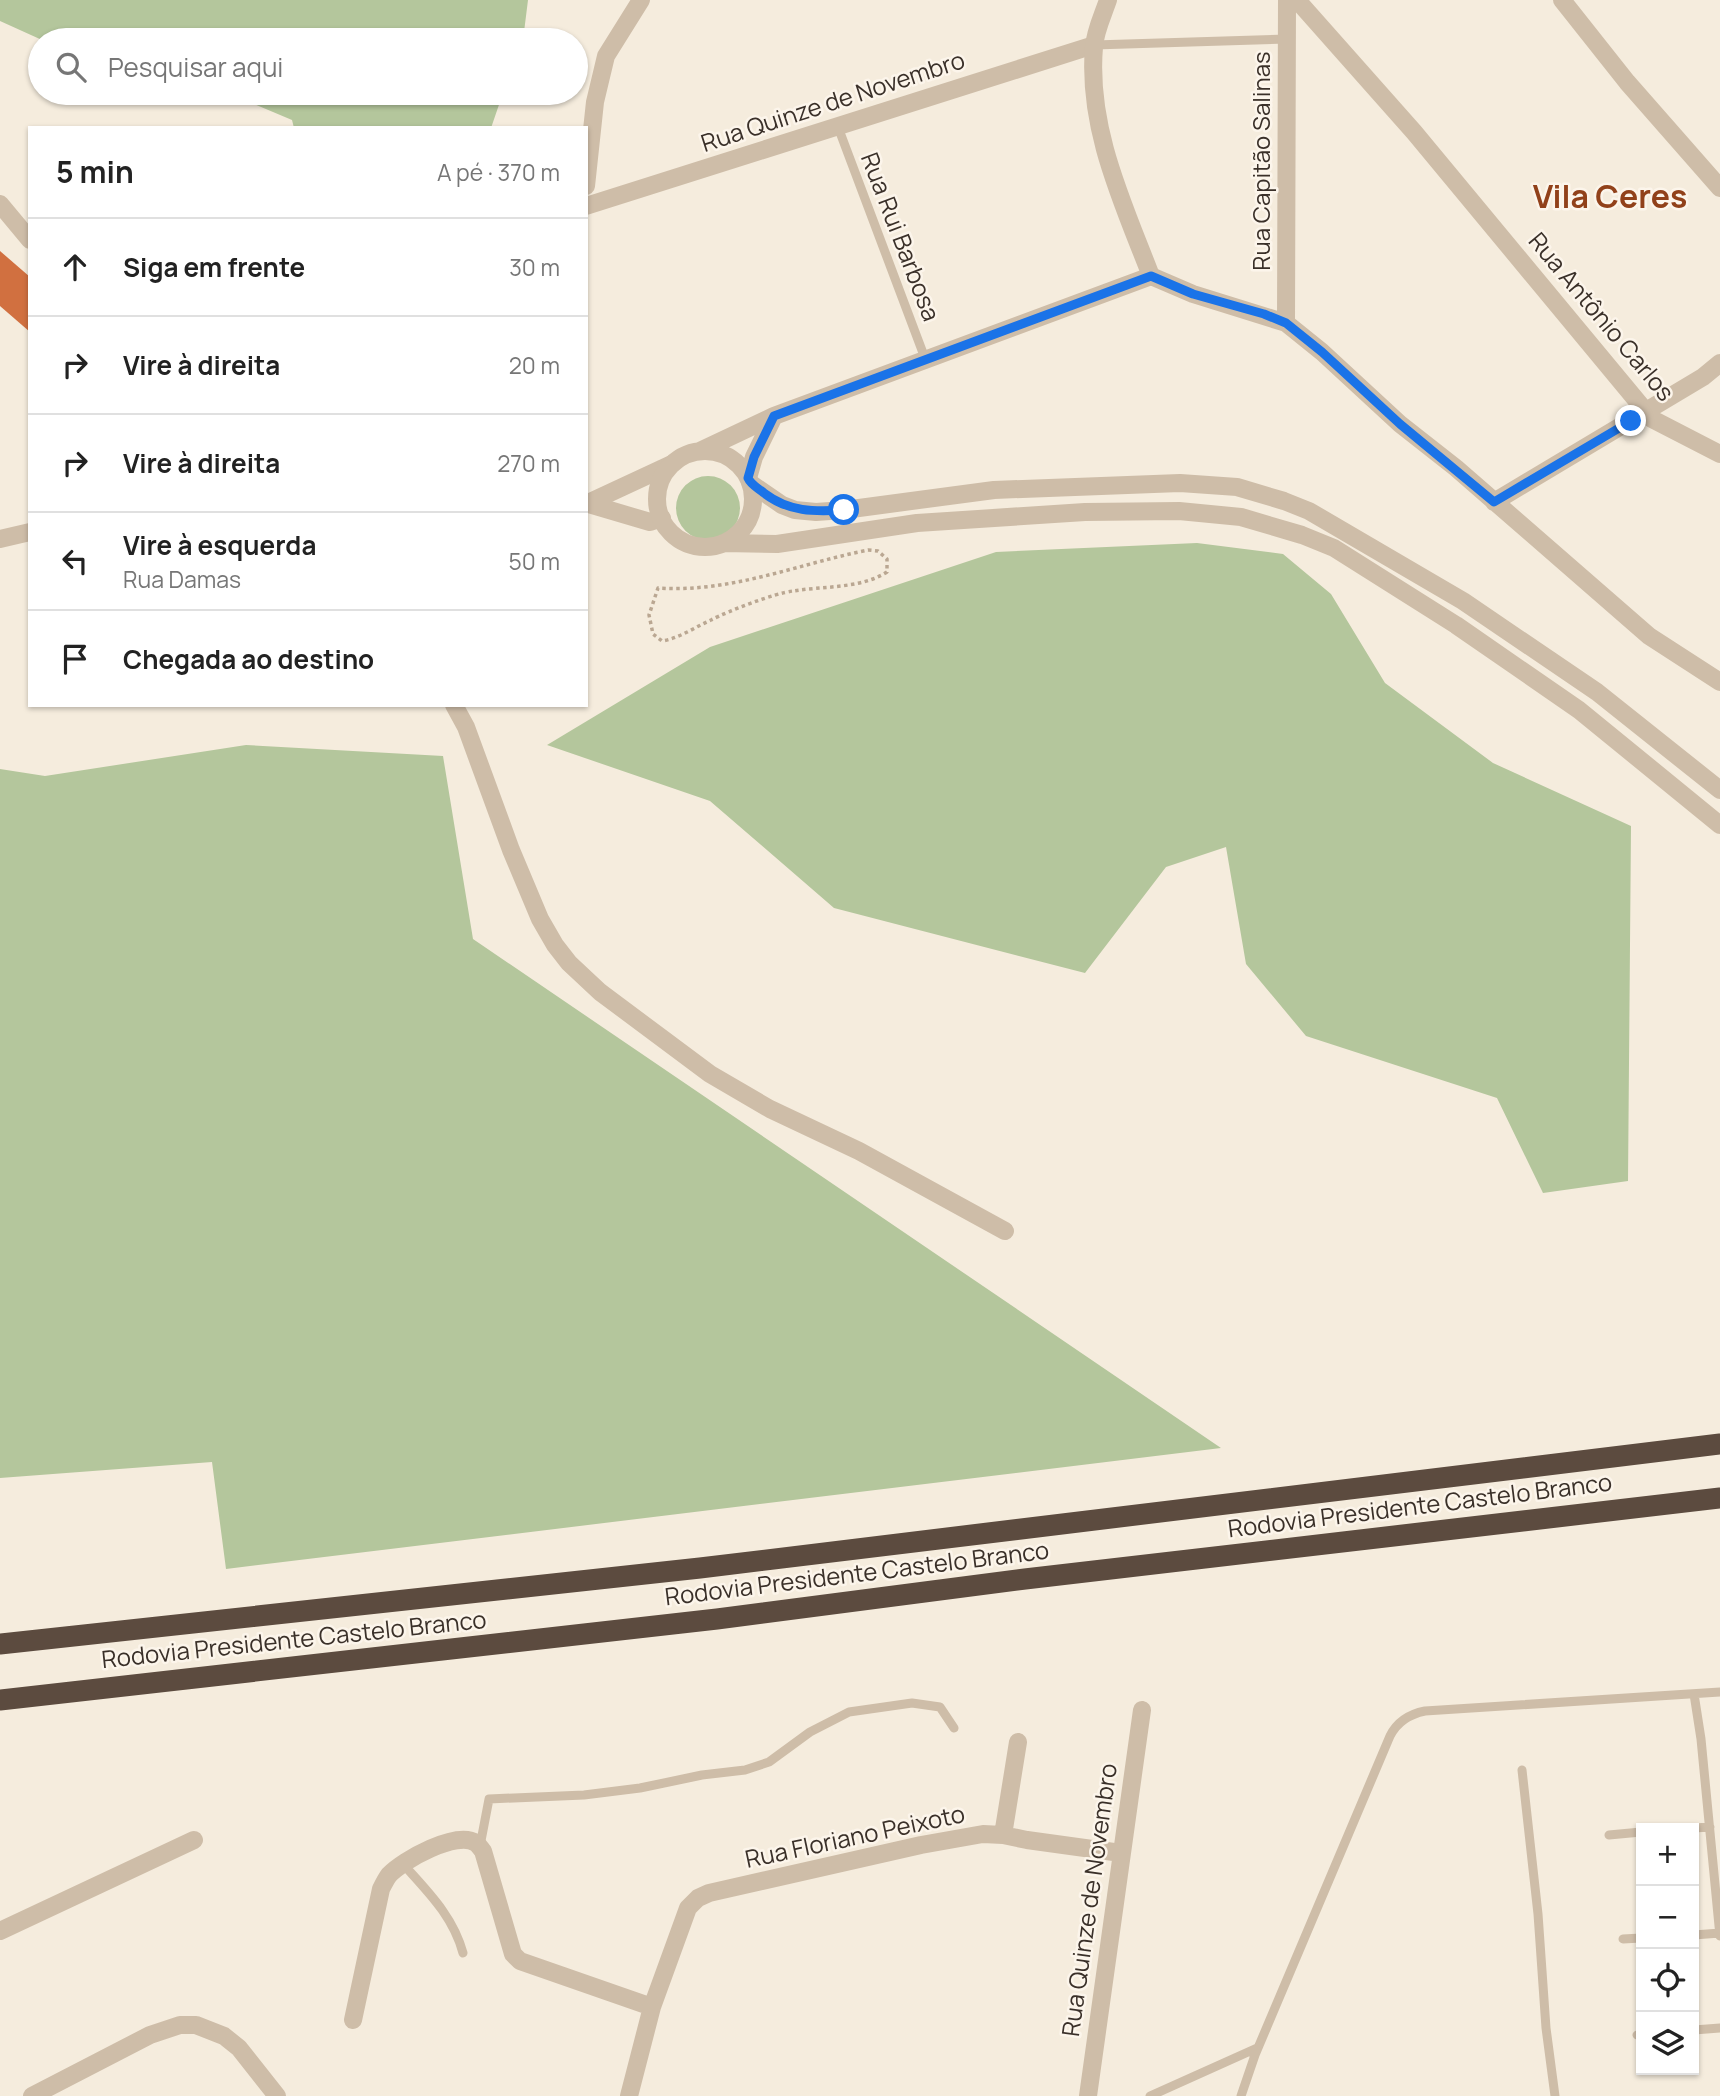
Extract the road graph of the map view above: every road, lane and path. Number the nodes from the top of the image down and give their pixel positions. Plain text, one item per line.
1 (641, 0) edge
2 (1108, 0) edge
3 (1287, 0) edge
4 (1297, 0) edge
5 (1562, 0) edge
6 (1287, 39) junction
7 (1094, 44) junction
8 (838, 127) junction
9 (588, 167) edge
10 (1720, 188) edge
11 (0, 204) edge
12 (588, 205) edge
13 (28, 238) edge
14 (1151, 276) junction
15 (1286, 323) junction
16 (926, 361) junction
17 (1720, 363) edge
18 (1646, 412) junction
19 (774, 416) junction
20 (701, 451) junction
21 (1720, 454) edge
22 (672, 464) junction
23 (749, 480) junction
24 (1494, 502) junction
25 (588, 504) edge
26 (588, 504) edge
27 (662, 518) junction
28 (28, 532) edge
29 (0, 539) edge
30 (723, 543) junction
31 (658, 588) joint
32 (1720, 682) edge
33 (455, 707) edge
34 (1720, 790) edge
35 (1720, 825) edge
36 (1005, 1231) dead end
37 (1720, 1444) edge
38 (1720, 1498) edge
39 (0, 1644) edge
40 (1720, 1692) edge
41 (1694, 1694) junction
42 (0, 1700) edge
43 (1142, 1710) dead end
44 (954, 1728) dead end
45 (1018, 1742) dead end
46 (1522, 1770) dead end
47 (1710, 1827) junction
48 (1699, 1828) edge
49 (1636, 1832) edge
50 (1003, 1835) junction
51 (1609, 1835) dead end
52 (194, 1840) dead end
53 (480, 1848) junction
54 (1121, 1853) junction
55 (403, 1864) junction
56 (0, 1931) edge
57 (1720, 1934) edge
58 (1699, 1935) edge
59 (1636, 1938) edge
60 (1623, 1939) dead end
61 (464, 1953) dead end
62 (652, 2007) junction
63 (353, 2020) dead end
64 (1720, 2028) edge
65 (1699, 2030) edge
66 (1258, 2048) junction
67 (32, 2096) edge
68 (277, 2096) edge
69 (629, 2096) edge
70 (1088, 2096) edge
71 (1150, 2096) edge
72 (1241, 2096) edge
73 (1555, 2096) edge

1 - 9 street
2 - 7 street
3 - 6 street, Rua Capitão Salinas
4 - 18 street, Rua Antônio Carlos
5 - 10 street
6 - 7 lane
6 - 15 street, Rua Capitão Salinas
7 - 8 street, Rua Quinze de Novembro
7 - 14 street
8 - 12 street, Rua Quinze de Novembro
8 - 16 lane, Rua Rui Barbosa
11 - 13 street
14 - 15 street
14 - 16 street
15 - 24 street
16 - 19 street
17 - 18 street
18 - 21 street, Rua Antônio Carlos
18 - 24 street
19 - 20 street
19 - 23 street
20 - 22 street
20 - 23 street
22 - 25 street
22 - 27 street
23 - 30 street
23 - 34 street
24 - 32 street
26 - 27 street
27 - 30 street
28 - 29 street
30 - 35 street
31 - 31 path
33 - 36 street
37 - 39 highway, Rodovia Presidente Castelo Branco
38 - 42 highway, Rodovia Presidente Castelo Branco
40 - 41 lane
41 - 47 lane
41 - 66 lane
43 - 54 street, Rua Quinze de Novembro
44 - 53 lane
45 - 50 street
46 - 73 lane
47 - 48 lane
47 - 57 lane
49 - 51 lane
50 - 54 street, Rua Floriano Peixoto
50 - 62 street, Rua Floriano Peixoto
52 - 56 street
53 - 55 street
53 - 62 street
54 - 70 street, Rua Quinze de Novembro
55 - 61 lane
55 - 63 street
57 - 58 lane
59 - 60 lane
62 - 69 street
64 - 65 lane
66 - 71 lane
66 - 72 lane
67 - 68 street

